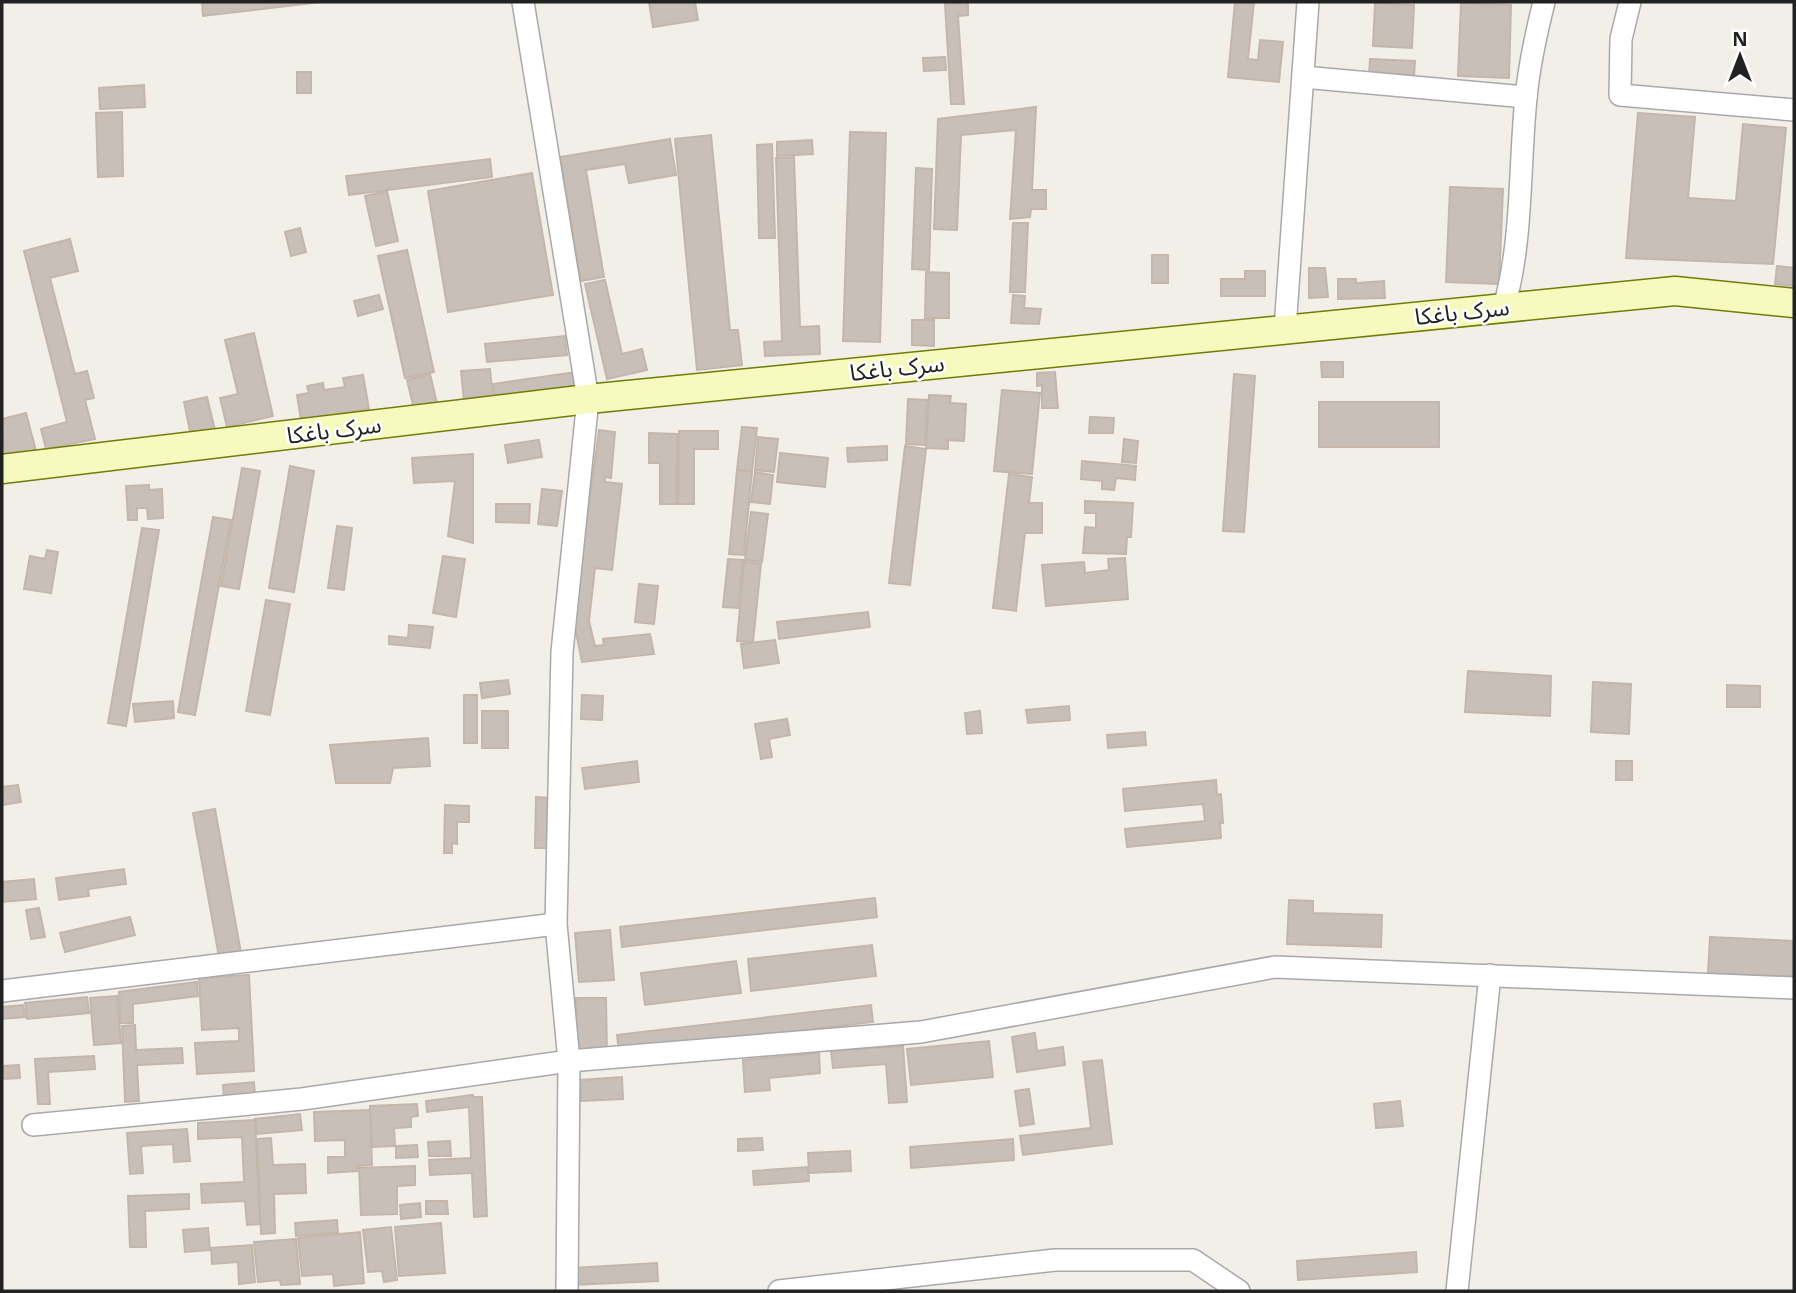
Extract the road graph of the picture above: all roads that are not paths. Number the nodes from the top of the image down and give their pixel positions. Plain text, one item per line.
1 (523, 2) edge
2 (1308, 2) edge
3 (1544, 2) edge
4 (1630, 2) edge
5 (1303, 77) junction
6 (1526, 97) junction
7 (1794, 110) edge
8 (1794, 303) edge
9 (1504, 307) junction
10 (1285, 330) junction
11 (588, 399) junction
12 (2, 469) edge
13 (556, 924) junction
14 (1490, 975) junction
15 (1794, 988) edge
16 (2, 991) edge
17 (569, 1061) junction
18 (33, 1125) dead end
19 (567, 1291) edge
20 (779, 1291) edge
21 (1239, 1291) edge
22 (1457, 1291) edge

1 - 11 street
2 - 5 street
3 - 6 street
4 - 7 street
5 - 6 street
5 - 10 street
6 - 9 street
8 - 9 street, سرک باغکا
9 - 10 street, سرک باغکا
10 - 11 street, سرک باغکا
11 - 12 street, سرک باغکا
11 - 13 street
13 - 16 street
13 - 17 street
14 - 15 street
14 - 17 street
14 - 22 street
17 - 18 street
17 - 19 street
20 - 21 street

